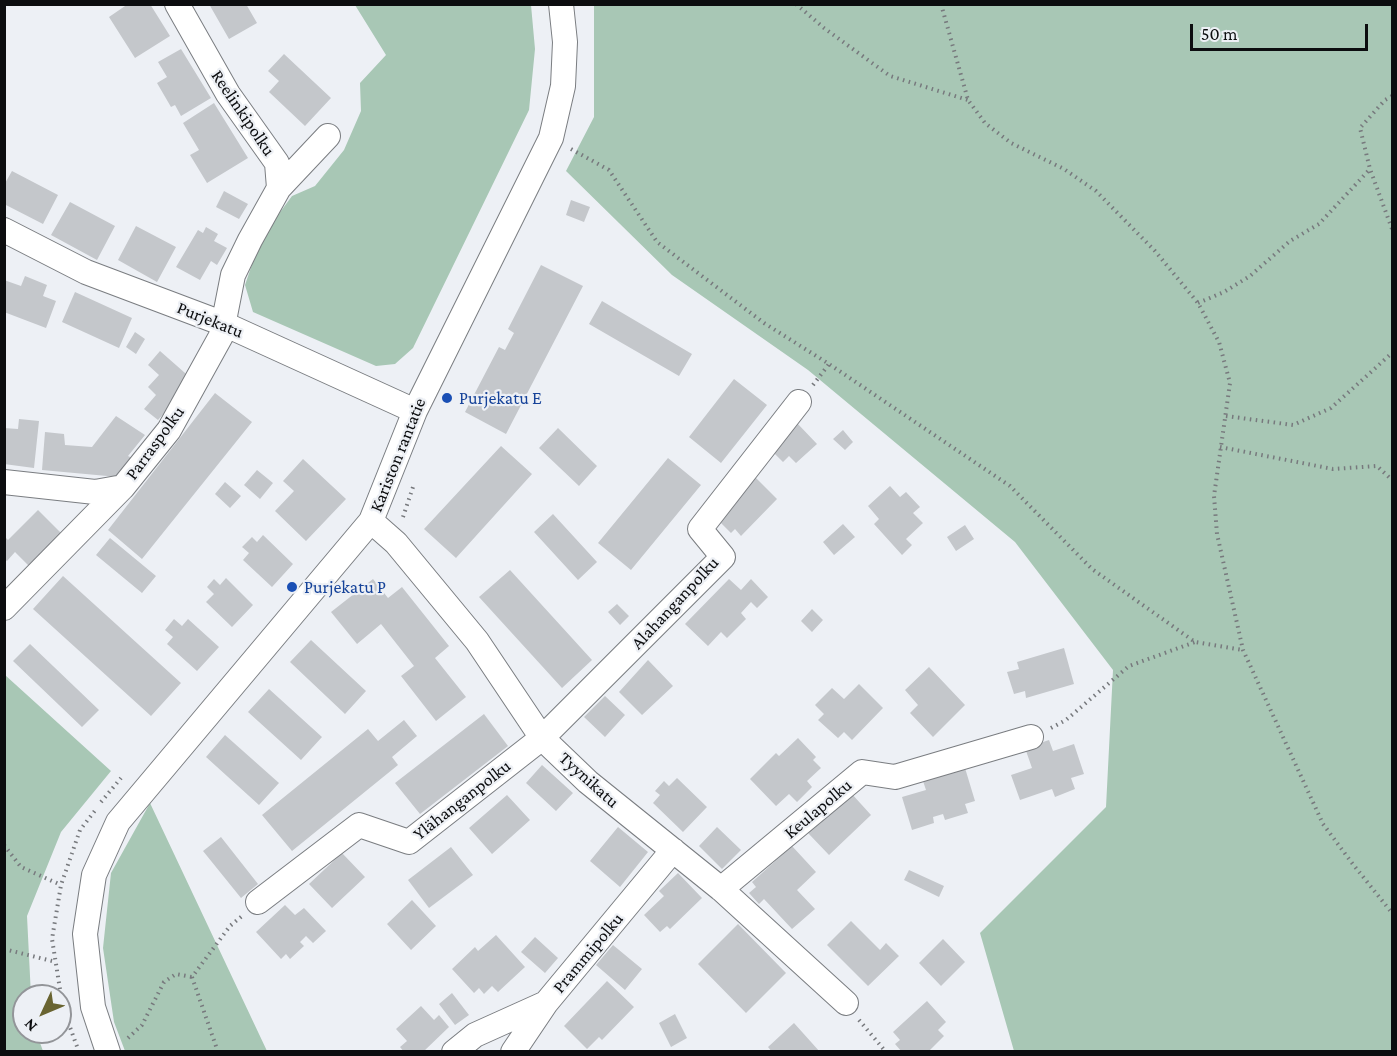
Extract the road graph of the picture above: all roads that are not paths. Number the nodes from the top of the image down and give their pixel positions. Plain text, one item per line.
1 (177, 4) edge
2 (561, 4) edge
3 (328, 136) dead end
4 (279, 188) junction
5 (4, 230) edge
6 (224, 324) junction
7 (799, 402) dead end
8 (415, 411) junction
9 (4, 482) edge
10 (123, 487) junction
11 (371, 521) junction
12 (4, 608) edge
13 (1031, 737) road end
14 (542, 738) junction
15 (673, 850) junction
16 (722, 889) junction
17 (258, 902) road end
18 (546, 1003) junction
19 (846, 1003) road end
20 (115, 1048) edge
21 (454, 1052) edge
22 (513, 1052) edge

1 - 4 street, Reelinkipolku
2 - 8 street, Kariston rantatie
3 - 4 street
4 - 6 street
5 - 6 street, Purjekatu
6 - 8 street, Purjekatu
6 - 10 street, Parraspolku
7 - 14 street, Alahanganpolku
8 - 11 street, Kariston rantatie
9 - 10 street, Parraspolku
10 - 12 street
11 - 14 street, Tyynikatu
11 - 20 street, Kariston rantatie
13 - 16 street, Keulapolku
14 - 15 street, Tyynikatu
14 - 17 street, Ylähanganpolku
15 - 16 street, Tyynikatu
15 - 18 street, Prammipolku
16 - 19 street, Tyynikatu
18 - 21 street, Prammipolku
18 - 22 street

